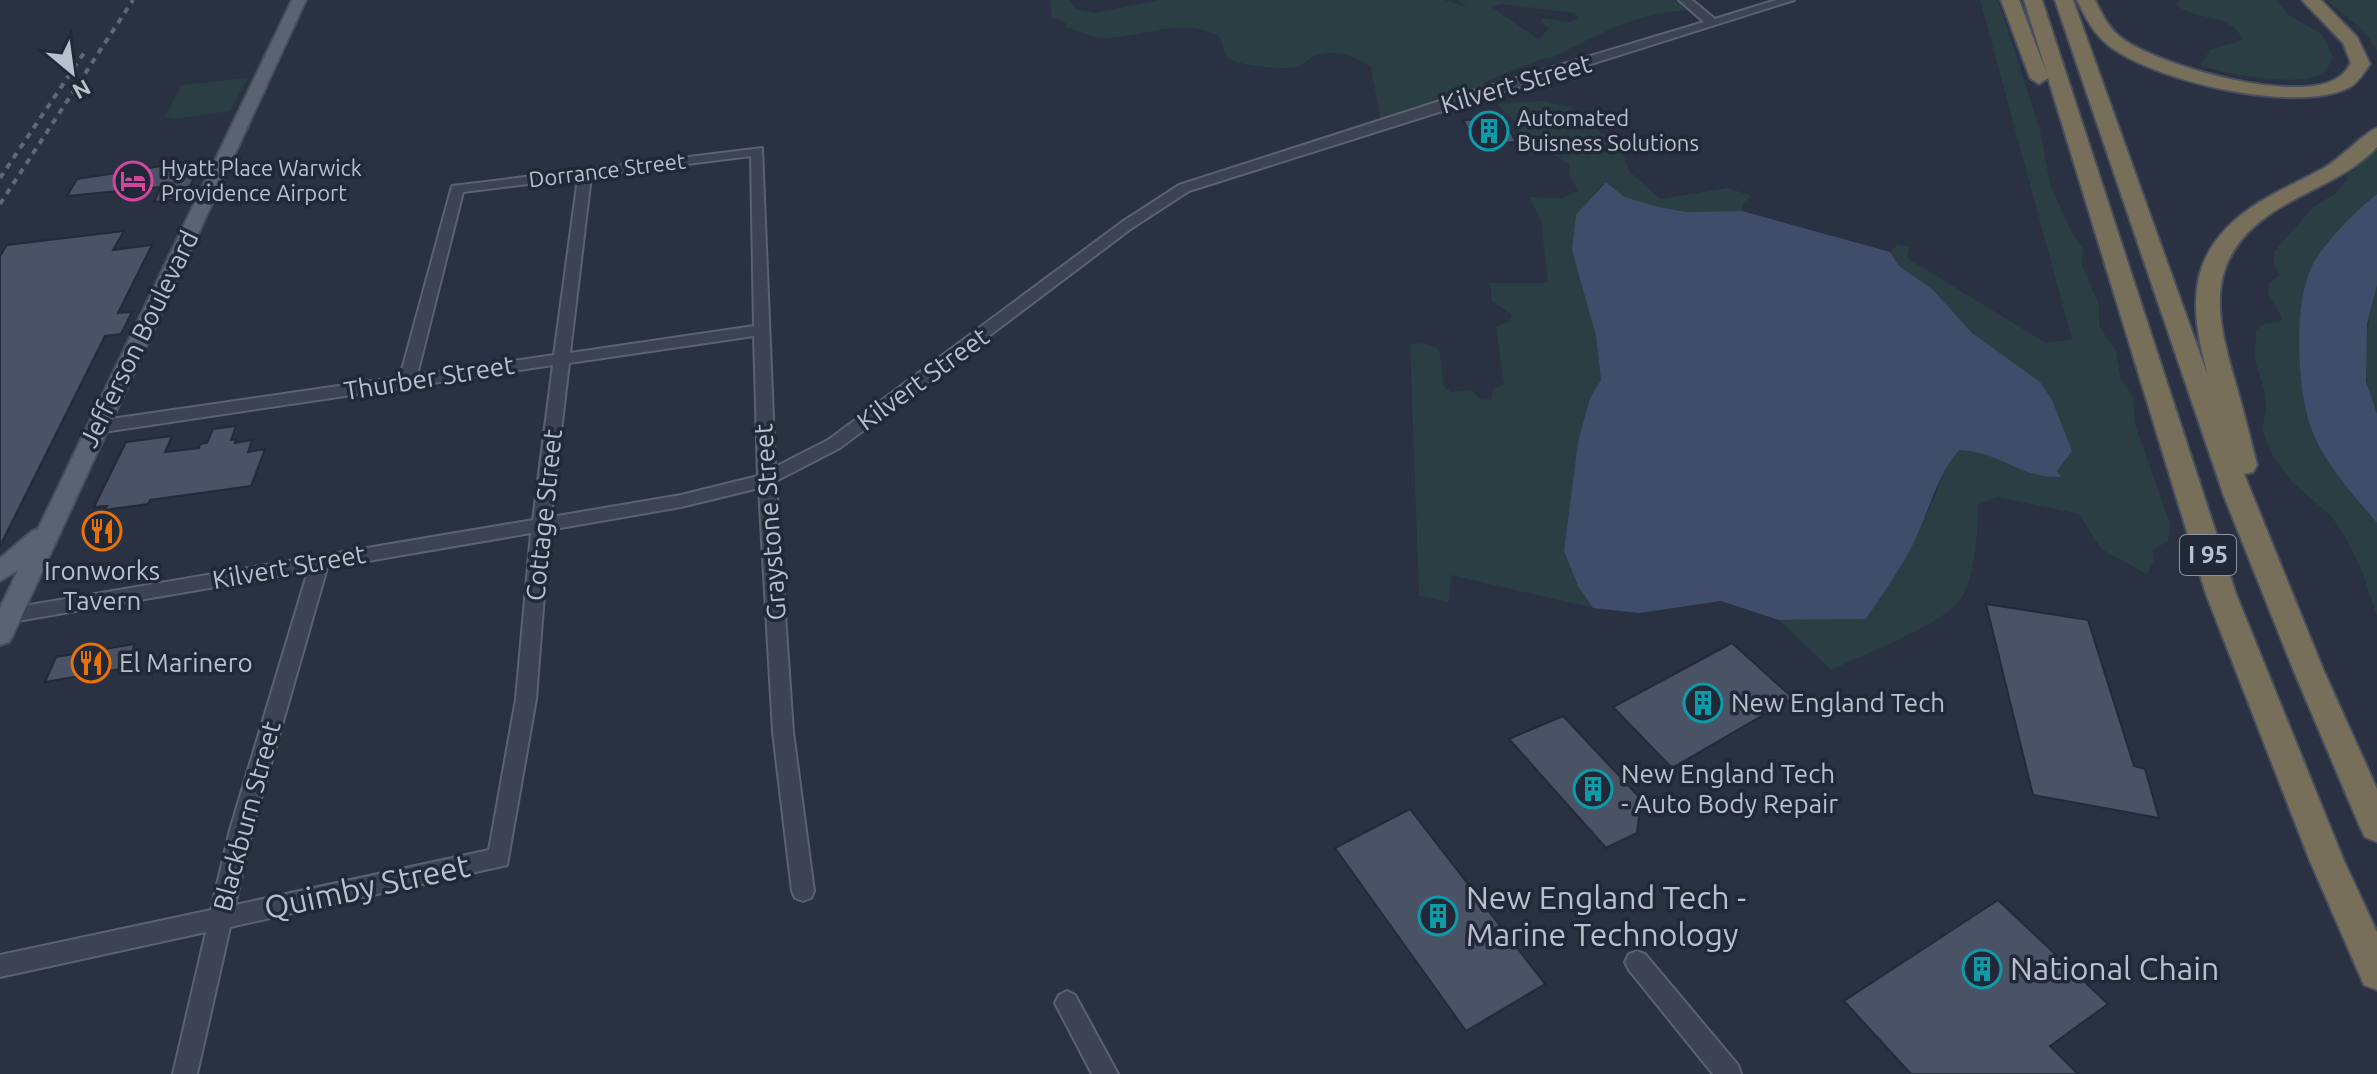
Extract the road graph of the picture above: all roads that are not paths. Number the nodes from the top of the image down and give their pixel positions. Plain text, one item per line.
1 (299, 0) edge
2 (1685, 0) edge
3 (1788, 0) edge
4 (2010, 0) edge
5 (2033, 0) edge
6 (2064, 0) edge
7 (2086, 0) edge
8 (2311, 0) edge
9 (2322, 0) edge
10 (1713, 23) junction
11 (2377, 61) edge
12 (2072, 124) junction
13 (2377, 134) edge
14 (757, 151) joint
15 (585, 172) junction
16 (761, 330) junction
17 (563, 357) junction
18 (407, 382) junction
19 (97, 427) junction
20 (767, 479) junction
21 (541, 524) junction
22 (50, 527) junction
23 (320, 561) junction
24 (0, 572) edge
25 (2279, 598) junction
26 (3, 623) edge
27 (2377, 827) edge
28 (499, 858) joint
29 (803, 891) dead end
30 (219, 919) junction
31 (1637, 962) dead end
32 (0, 966) edge
33 (2377, 973) edge
34 (1067, 1003) dead end
35 (185, 1074) edge
36 (1106, 1074) edge
37 (1729, 1074) edge

1 - 19 main road, Jefferson Boulevard
2 - 10 street
3 - 10 street, Kilvert Street
4 - 12 highway
5 - 12 highway, I 95
6 - 25 highway, I 95
7 - 8 highway
9 - 11 highway
10 - 20 street, Kilvert Street
12 - 33 highway, I 95
13 - 25 highway
14 - 15 street, Dorrance Street
14 - 16 street, Graystone Street
15 - 17 street, Cottage Street
15 - 18 street, Dorrance Street
16 - 17 street, Thurber Street
16 - 20 street, Graystone Street
17 - 18 street, Thurber Street
17 - 21 street, Cottage Street
18 - 19 street, Thurber Street
19 - 22 main road, Jefferson Boulevard
20 - 21 street, Kilvert Street
20 - 29 street, Graystone Street
21 - 23 street, Kilvert Street
21 - 28 street, Cottage Street
22 - 24 main road
22 - 26 main road, Jefferson Boulevard
23 - 26 street, Kilvert Street
23 - 30 street, Blackburn Street
25 - 27 highway, I 95
28 - 30 street, Quimby Street
30 - 32 street, Quimby Street
30 - 35 street, Blackburn Street
31 - 37 street
34 - 36 street

